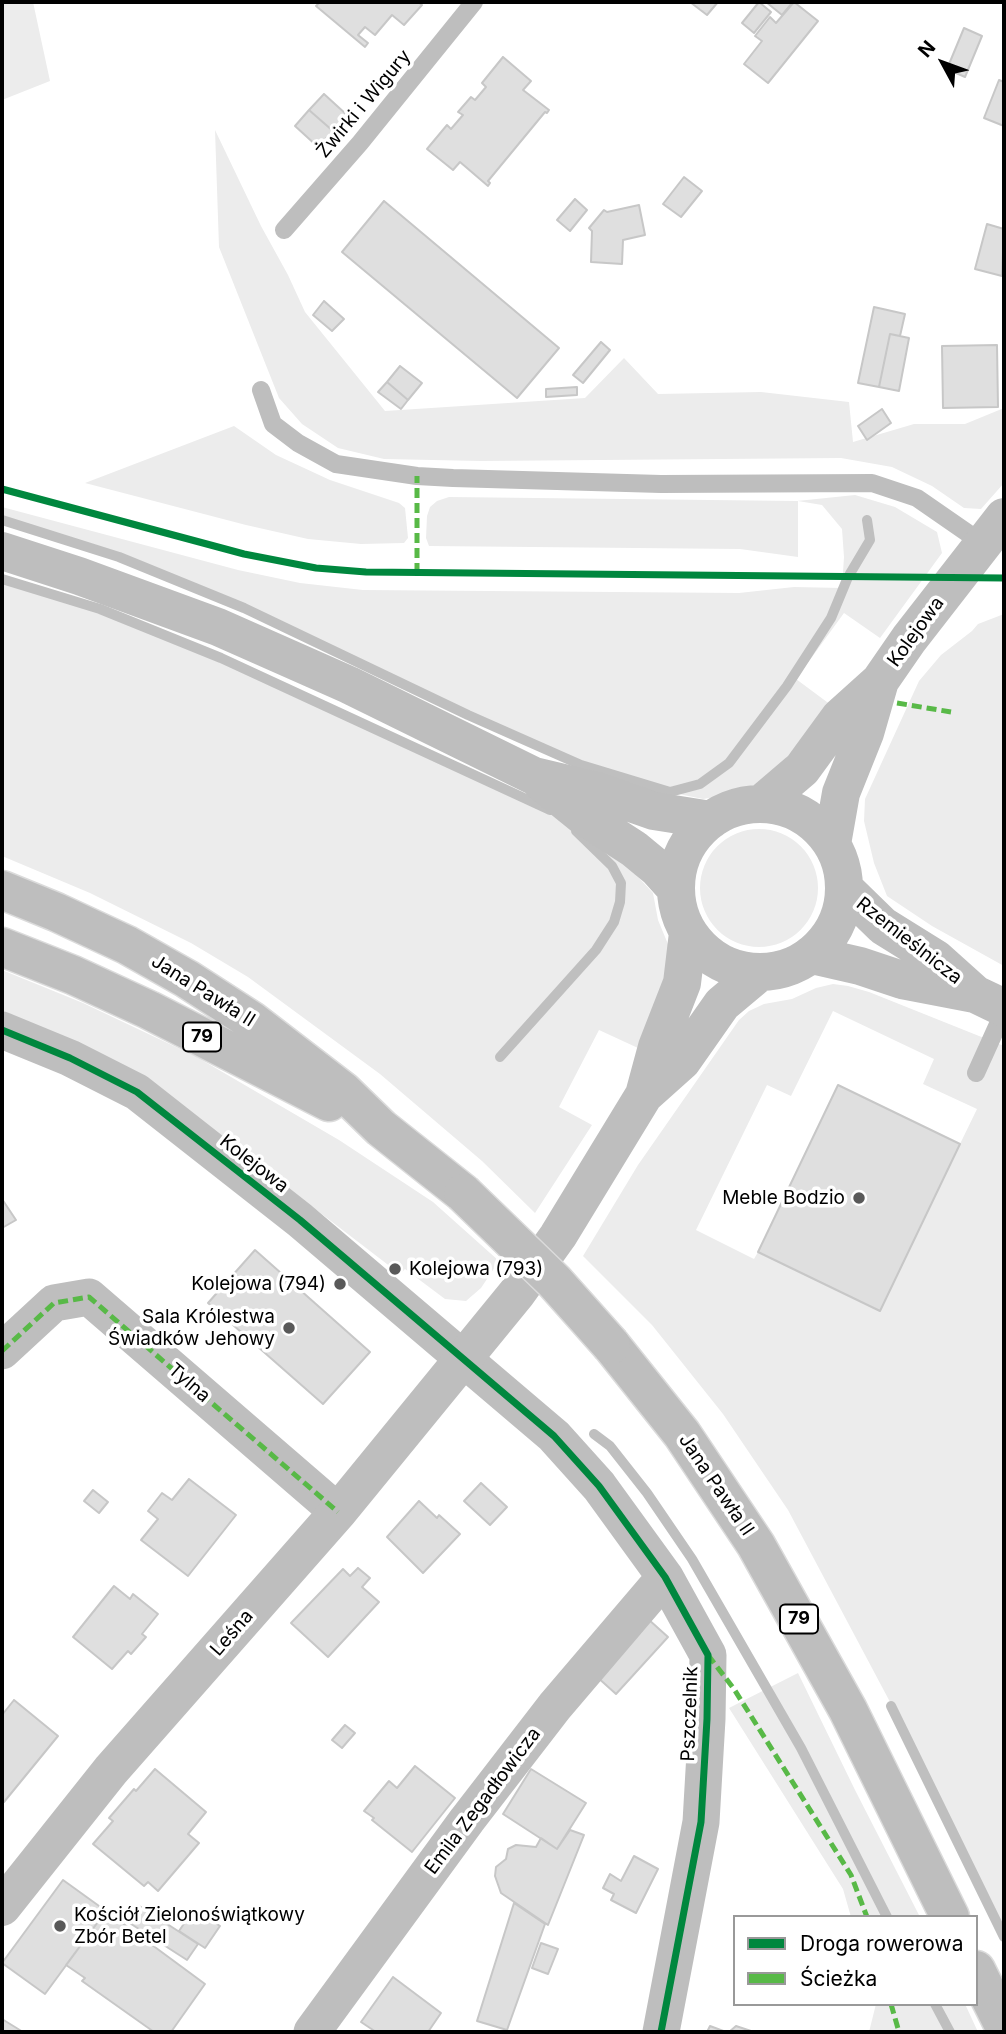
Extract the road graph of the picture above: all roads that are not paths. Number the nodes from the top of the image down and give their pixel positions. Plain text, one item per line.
1 (474, 2) edge
2 (284, 230) dead end
3 (261, 390) dead end
4 (993, 530) edge
5 (2, 551) edge
6 (880, 681) junction
7 (534, 776) junction
8 (761, 804) junction
9 (711, 820) junction
10 (832, 844) junction
11 (676, 888) junction
12 (844, 888) junction
13 (2, 890) edge
14 (688, 933) junction
15 (2, 947) edge
16 (812, 955) junction
17 (759, 973) junction
18 (994, 1004) edge
19 (2, 1030) edge
20 (976, 1073) dead end
21 (644, 1095) junction
22 (381, 1128) junction
23 (2, 1351) edge
24 (463, 1360) junction
25 (338, 1512) junction
26 (665, 1577) junction
27 (2, 1907) edge
28 (949, 1915) edge
29 (978, 1974) edge
30 (1004, 2026) edge
31 (312, 2032) edge
32 (661, 2032) edge

1 - 2 lane, Żwirki i Wigury
3 - 4 lane
4 - 6 street, Kolejowa
5 - 7 street
6 - 8 street, Kolejowa
6 - 10 street, Kolejowa
7 - 9 street
7 - 11 street
8 - 9 street
8 - 10 street
9 - 11 street
10 - 12 street
11 - 14 street
12 - 16 street
12 - 18 street, Rzemieślnicza
13 - 22 street, Jana Pawła II / 79
14 - 17 street
14 - 21 street
15 - 22 street, Jana Pawła II / 79
16 - 17 street
16 - 18 street, Rzemieślnicza
17 - 21 street
18 - 20 lane
19 - 24 street, Kolejowa
21 - 24 street
22 - 28 street, Jana Pawła II / 79, bridge
23 - 25 street, Tylna
24 - 25 street, Leśna
24 - 26 street, Pszczelnik
25 - 27 street, Leśna
26 - 31 street, Emila Zegadłowicza
26 - 32 street, Pszczelnik
29 - 30 street

